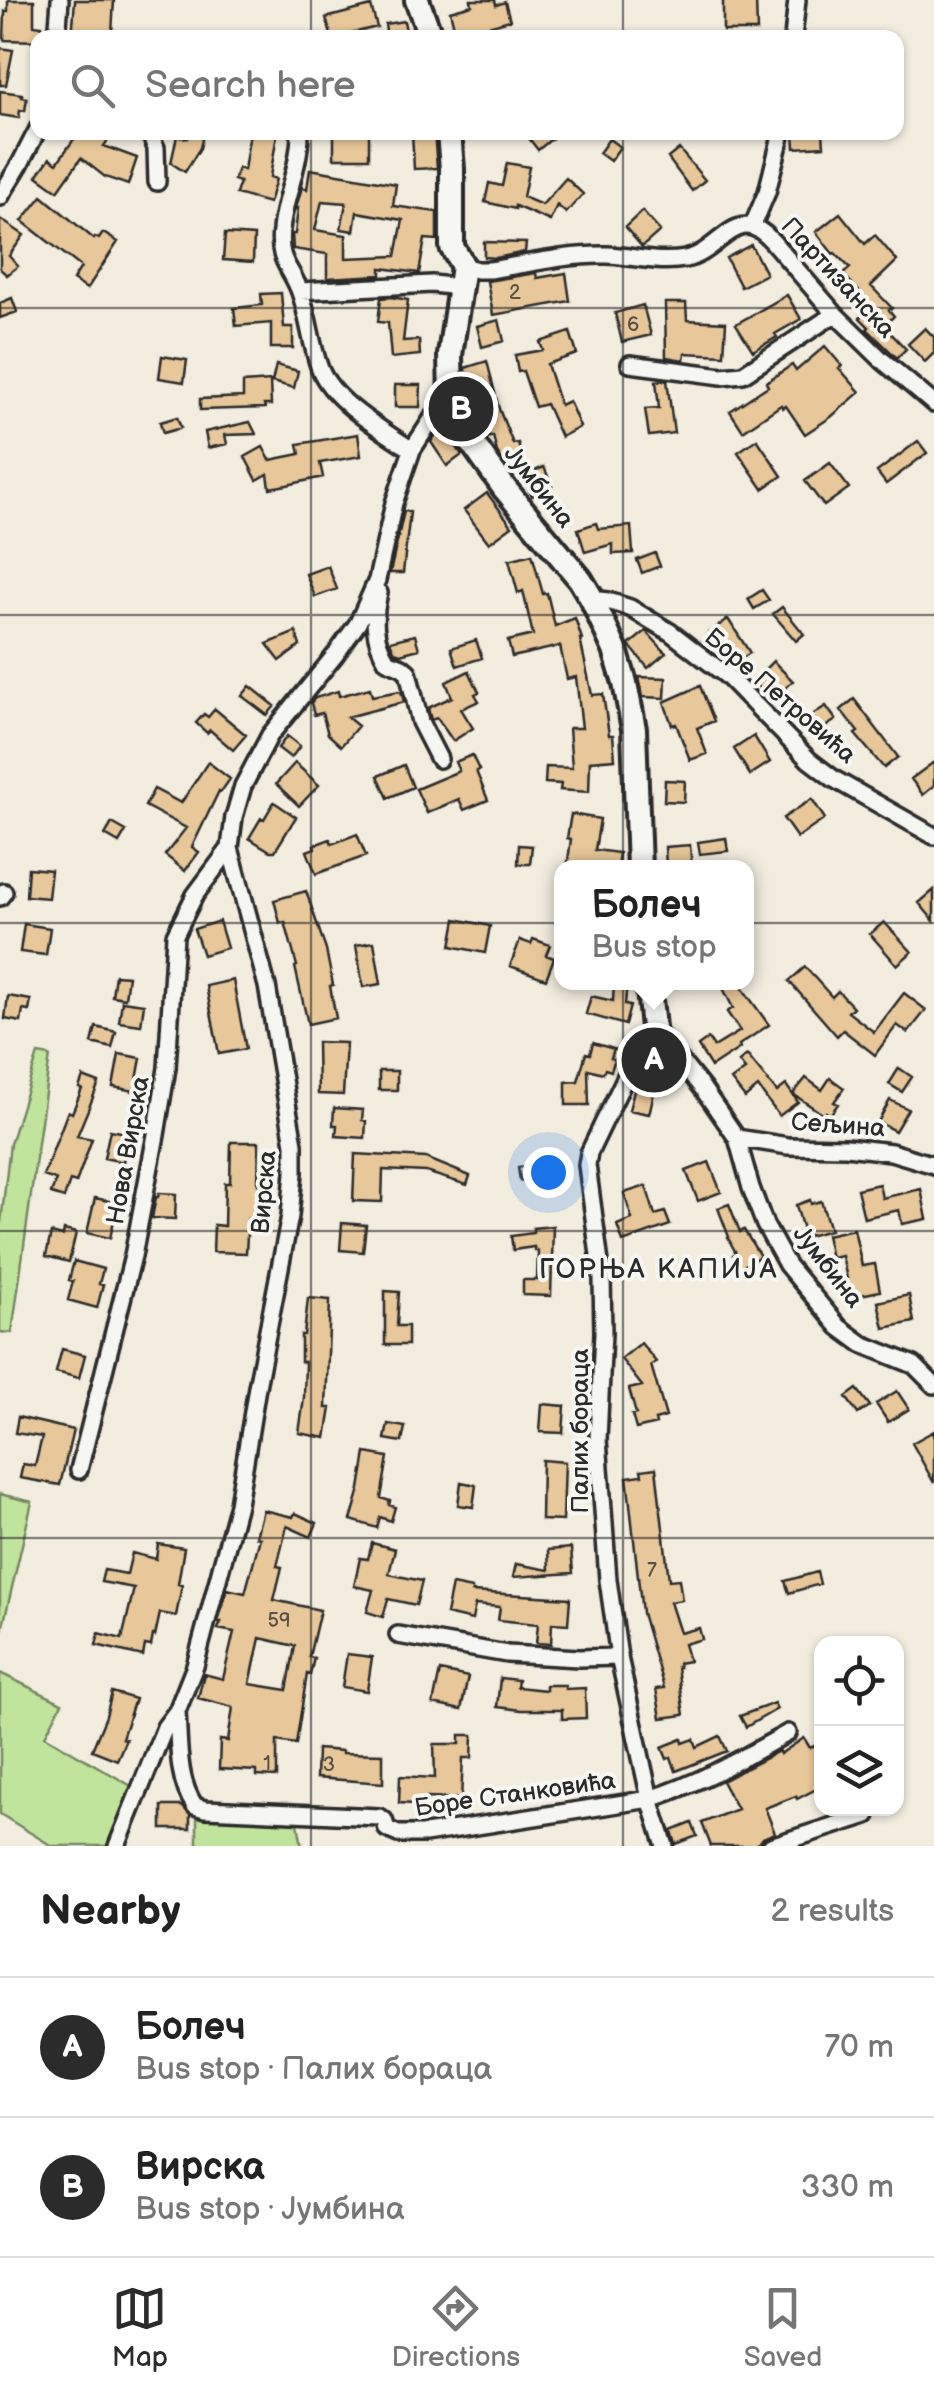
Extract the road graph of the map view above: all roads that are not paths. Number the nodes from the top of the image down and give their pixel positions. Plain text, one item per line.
1 (60, 0) edge
2 (417, 0) edge
3 (797, 0) edge
4 (58, 30) edge
5 (428, 30) edge
6 (794, 30) edge
7 (32, 140) edge
8 (152, 140) edge
9 (300, 140) edge
10 (450, 140) edge
11 (780, 140) edge
12 (157, 182) dead end
13 (0, 197) edge
14 (753, 225) junction
15 (461, 277) junction
16 (300, 291) junction
17 (834, 314) junction
18 (630, 364) dead end
19 (451, 399) junction
20 (934, 404) edge
21 (412, 450) junction
22 (377, 580) junction
23 (592, 600) junction
24 (439, 759) dead end
25 (934, 836) edge
26 (230, 848) junction
27 (639, 860) edge
28 (649, 990) edge
29 (653, 1027) junction
30 (736, 1138) junction
31 (934, 1165) edge
32 (934, 1386) edge
33 (79, 1470) dead end
34 (398, 1635) dead end
35 (619, 1658) junction
36 (177, 1711) junction
37 (788, 1733) dead end
38 (650, 1799) junction
39 (863, 1816) edge
40 (386, 1838) edge
41 (117, 1846) edge
42 (665, 1846) edge
43 (771, 1846) edge

1 - 4 street
2 - 5 street
3 - 6 street
7 - 13 street
8 - 12 street
9 - 16 street
10 - 15 street, Јумбина
11 - 14 street
14 - 15 street, Партизанска
14 - 17 street, Партизанска
15 - 16 street, Партизанска
15 - 19 street, Јумбина
16 - 21 street
17 - 18 street
17 - 20 street, Партизанска
19 - 21 street, Вирска
19 - 23 street, Јумбина
21 - 22 street, Вирска
22 - 24 street
22 - 26 street, Вирска
23 - 25 street, Боре Петровића
23 - 27 street, Јумбина
26 - 33 street, Нова Вирска
26 - 36 street, Вирска
28 - 29 street
29 - 30 street, Јумбина
29 - 35 street, Палих бораца
30 - 31 street, Сељина
30 - 32 street, Јумбина
34 - 35 street
35 - 38 street, Палих бораца
36 - 40 street, Боре Станковића
36 - 41 street, Вирска
37 - 38 street, Боре Станковића
38 - 40 street, Боре Станковића
38 - 42 street, Палих бораца
39 - 43 street

